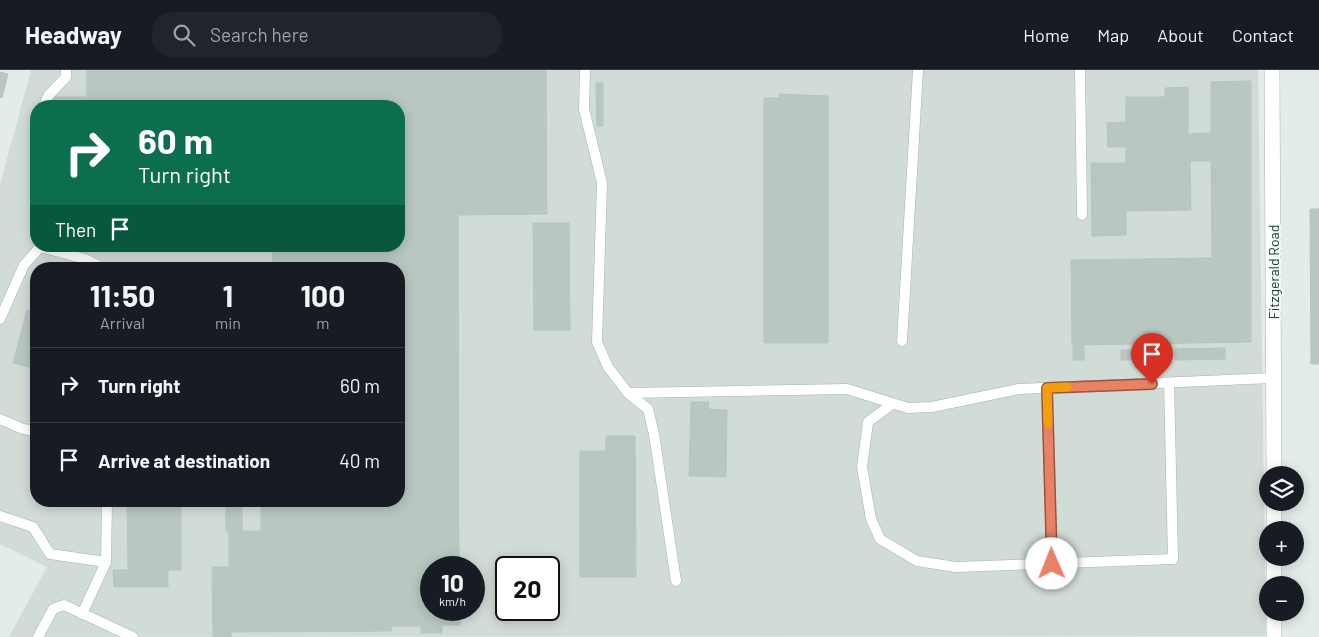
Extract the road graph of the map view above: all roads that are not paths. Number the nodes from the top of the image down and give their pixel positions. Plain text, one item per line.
1 (66, 70) edge
2 (584, 70) edge
3 (918, 70) edge
4 (1080, 70) edge
5 (1272, 70) edge
6 (46, 100) edge
7 (1082, 215) dead end
8 (36, 252) edge
9 (54, 252) edge
10 (79, 262) edge
11 (0, 319) edge
12 (902, 341) dead end
13 (1273, 378) junction
14 (1169, 383) junction
15 (1047, 388) junction
16 (628, 393) junction
17 (892, 404) junction
18 (0, 419) edge
19 (30, 430) edge
20 (1274, 466) edge
21 (107, 507) edge
22 (0, 516) edge
23 (106, 562) junction
24 (1052, 564) junction
25 (676, 581) dead end
26 (82, 614) junction
27 (1274, 621) edge
28 (38, 637) edge
29 (133, 637) edge
30 (1274, 637) edge

1 - 6 lane
2 - 16 lane
3 - 12 lane
4 - 7 lane
5 - 13 street, Fitzgerald Road
8 - 11 lane
9 - 10 lane
13 - 14 lane
13 - 20 street, Fitzgerald Road
14 - 15 lane
14 - 24 lane
15 - 17 lane
15 - 24 lane
16 - 17 lane
16 - 25 lane
17 - 24 lane
18 - 19 lane
21 - 23 lane
22 - 23 lane
23 - 26 lane
26 - 28 lane
26 - 29 lane
27 - 30 street

